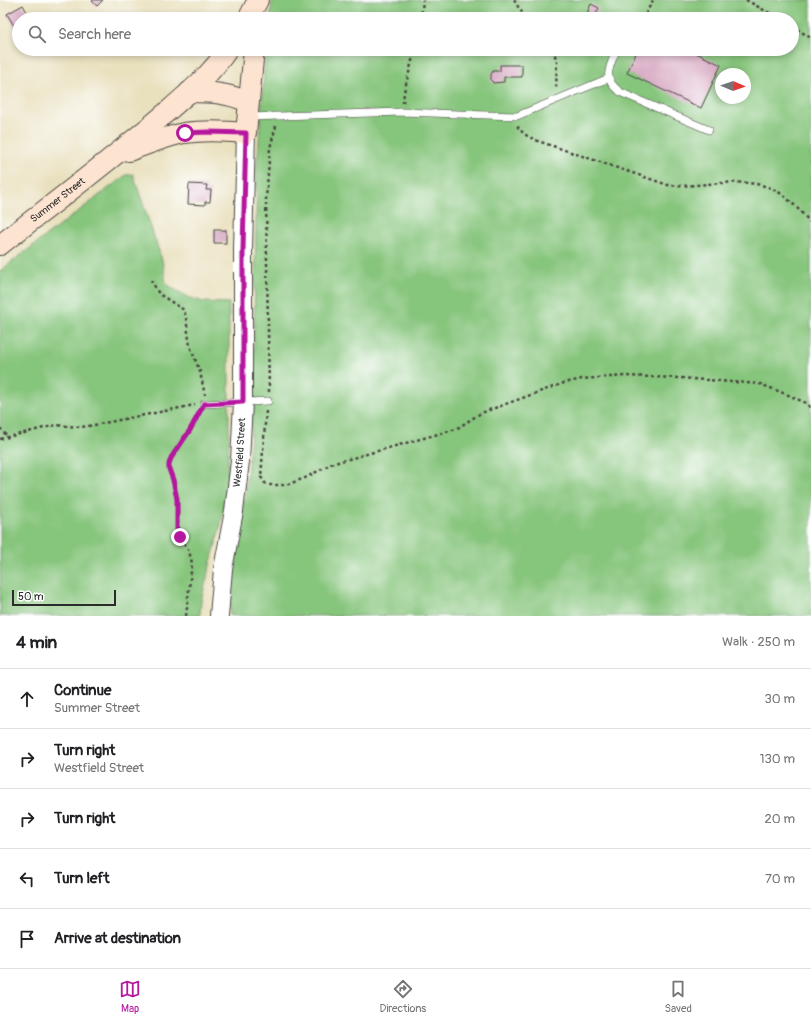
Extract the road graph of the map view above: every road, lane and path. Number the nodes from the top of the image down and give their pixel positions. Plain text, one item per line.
1 (258, 0) edge
2 (262, 0) edge
3 (423, 0) edge
4 (514, 0) edge
5 (653, 0) edge
6 (746, 0) edge
7 (252, 12) edge
8 (260, 12) edge
9 (422, 12) edge
10 (522, 12) edge
11 (647, 12) edge
12 (767, 12) edge
13 (799, 30) edge
14 (811, 38) edge
15 (224, 56) edge
16 (253, 56) edge
17 (413, 56) edge
18 (556, 56) edge
19 (615, 56) edge
20 (609, 78) junction
21 (189, 92) junction
22 (559, 99) junction
23 (402, 112) junction
24 (510, 116) junction
25 (247, 117) junction
26 (281, 117) junction
27 (709, 130) dead end
28 (116, 156) junction
29 (811, 223) edge
30 (0, 245) edge
31 (151, 280) dead end
32 (243, 402) junction
33 (268, 402) junction
34 (204, 404) junction
35 (811, 408) edge
36 (0, 428) edge
37 (7, 436) junction
38 (0, 439) edge
39 (186, 616) edge
40 (219, 616) edge

1 - 7 main road
2 - 8 main road
3 - 9 path
4 - 10 path
5 - 11 path
6 - 12 path
13 - 14 path
15 - 21 main road, Summer Street
16 - 25 main road, Westfield Street
17 - 23 path
18 - 22 path
19 - 20 lane
20 - 22 lane
20 - 27 lane
21 - 25 main road
21 - 28 main road, Summer Street
22 - 24 lane
23 - 24 lane
23 - 26 lane
24 - 29 path
25 - 26 lane
25 - 28 main road, Summer Street
25 - 32 street, Westfield Street
26 - 33 path
28 - 30 main road, Summer Street
31 - 34 path
32 - 33 lane
32 - 34 lane
32 - 40 street, Westfield Street
33 - 35 path
34 - 37 path
34 - 39 path
36 - 37 path
37 - 38 path

